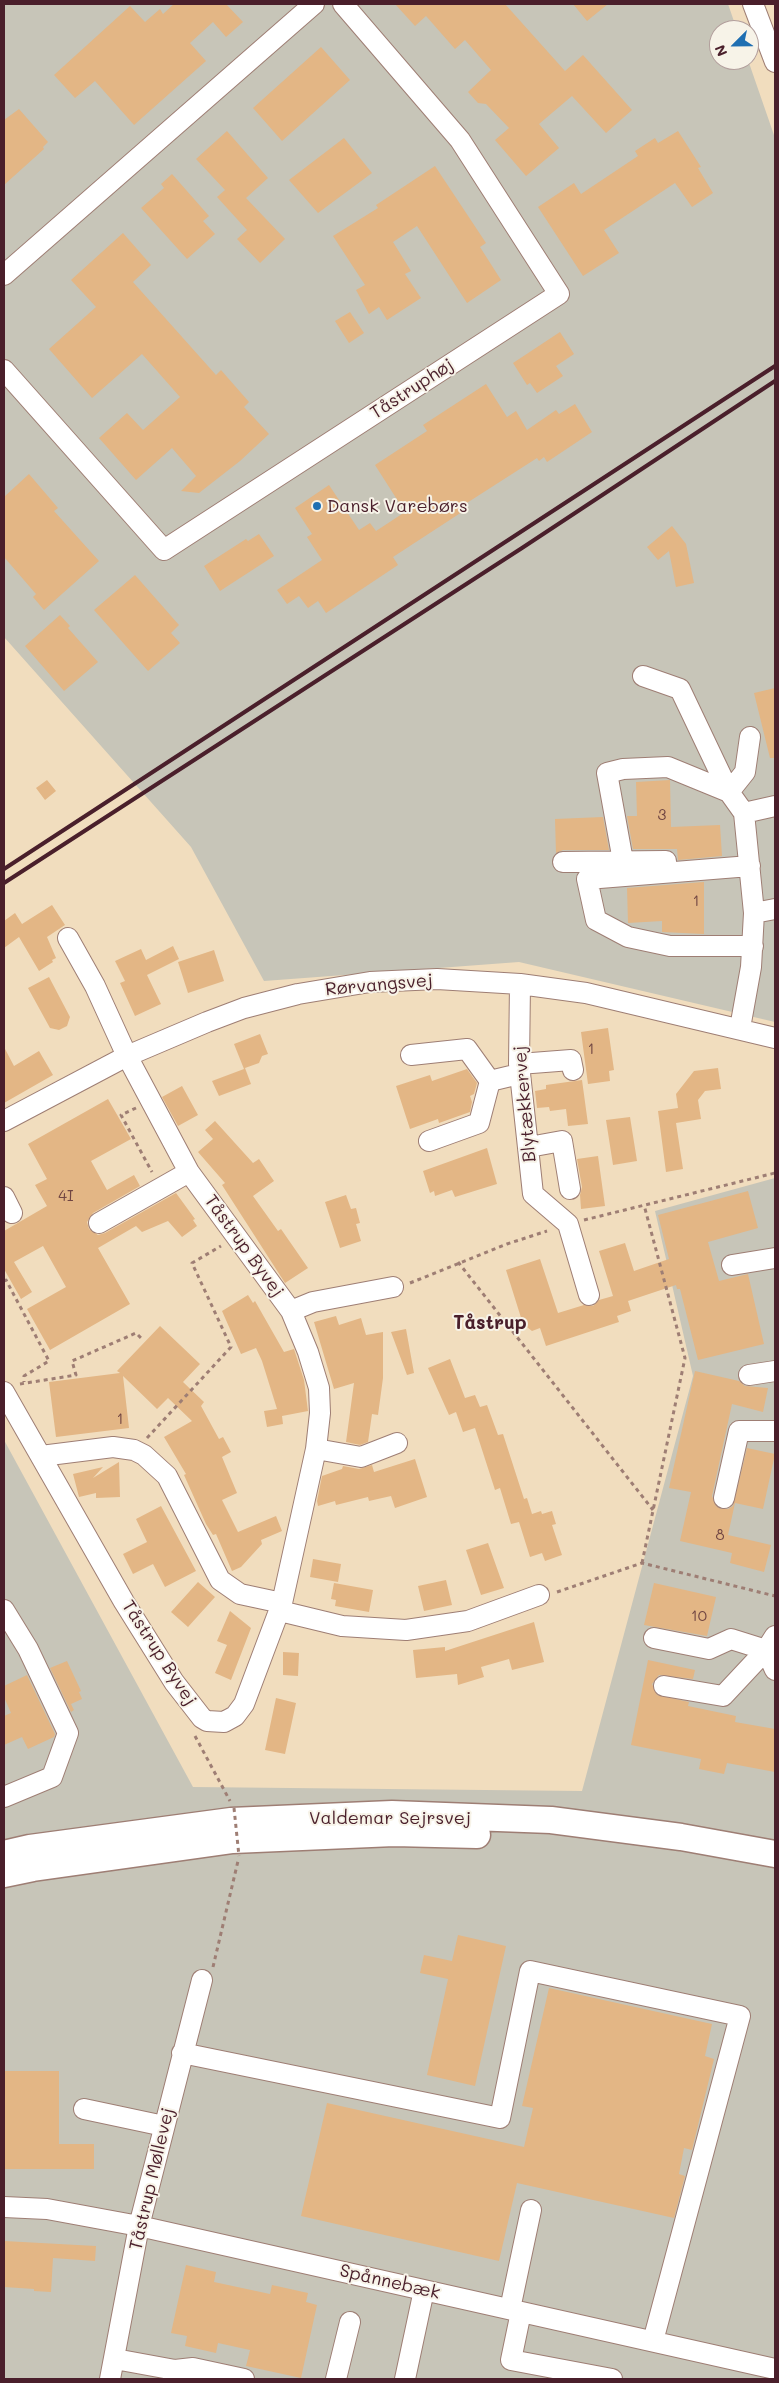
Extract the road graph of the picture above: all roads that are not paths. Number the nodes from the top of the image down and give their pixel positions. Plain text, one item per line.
1 (314, 4) edge
2 (343, 4) edge
3 (752, 4) edge
4 (775, 62) edge
5 (4, 275) edge
6 (4, 370) edge
7 (643, 676) dead end
8 (750, 737) dead end
9 (729, 792) junction
10 (775, 806) edge
11 (744, 812) junction
12 (563, 862) dead end
13 (623, 862) junction
14 (750, 866) junction
15 (675, 872) junction
16 (775, 910) edge
17 (754, 913) junction
18 (68, 938) dead end
19 (753, 946) junction
20 (520, 984) junction
21 (740, 1028) junction
22 (775, 1038) edge
23 (411, 1055) dead end
24 (127, 1056) junction
25 (519, 1069) junction
26 (572, 1070) dead end
27 (490, 1081) junction
28 (4, 1121) edge
29 (429, 1141) dead end
30 (529, 1147) junction
31 (189, 1172) junction
32 (570, 1190) dead end
33 (99, 1224) dead end
34 (775, 1258) edge
35 (732, 1265) dead end
36 (393, 1287) dead end
37 (589, 1295) dead end
38 (291, 1311) junction
39 (775, 1371) edge
40 (749, 1375) dead end
41 (10, 1389) edge
42 (775, 1431) edge
43 (397, 1443) dead end
44 (316, 1449) junction
45 (41, 1456) junction
46 (724, 1498) dead end
47 (538, 1596) road end
48 (281, 1607) junction
49 (4, 1610) edge
50 (654, 1638) dead end
51 (771, 1643) edge
52 (775, 1670) edge
53 (664, 1686) dead end
54 (4, 1797) edge
55 (4, 1854) edge
56 (775, 1854) edge
57 (775, 1866) edge
58 (4, 1874) edge
59 (202, 1980) road end
60 (182, 2053) junction
61 (84, 2109) dead end
62 (164, 2126) junction
63 (4, 2207) edge
64 (531, 2210) dead end
65 (139, 2226) junction
66 (424, 2290) junction
67 (516, 2310) junction
68 (350, 2322) dead end
69 (653, 2341) junction
70 (114, 2359) junction
71 (773, 2368) edge
72 (110, 2379) edge
73 (244, 2379) edge
74 (336, 2379) edge
75 (405, 2379) edge
76 (612, 2379) edge

1 - 5 street
2 - 6 street, Tåstruphøj
3 - 4 street
7 - 9 street
8 - 9 street
9 - 11 street
9 - 13 street
10 - 11 street
11 - 14 street
12 - 13 street
13 - 15 street
14 - 15 street
14 - 17 street
15 - 19 street
16 - 17 street
17 - 19 street
18 - 24 street, Tåstrup Byvej
19 - 21 street
20 - 21 street, Rørvangsvej
20 - 24 street, Rørvangsvej
20 - 25 street, Blytækkervej
21 - 22 street, Rørvangsvej
23 - 27 street
24 - 28 street, Rørvangsvej
24 - 31 street, Tåstrup Byvej
25 - 26 street
25 - 27 street
25 - 30 street, Blytækkervej
27 - 29 street
30 - 32 street
30 - 37 street, Blytækkervej
31 - 33 street
31 - 38 street, Tåstrup Byvej
34 - 35 street
36 - 38 street
38 - 44 street, Tåstrup Byvej
39 - 40 street
41 - 45 street, Tåstrup Byvej
42 - 46 street
43 - 44 street
44 - 48 street, Tåstrup Byvej
45 - 48 street
45 - 48 street, Tåstrup Byvej
47 - 48 street
49 - 54 street
50 - 51 street
51 - 52 street
51 - 53 street
55 - 56 main road, Valdemar Sejrsvej
57 - 58 main road, Valdemar Sejrsvej
59 - 60 street, Tåstrup Møllevej
60 - 62 street, Tåstrup Møllevej
60 - 69 street
61 - 62 street
62 - 65 street, Tåstrup Møllevej
63 - 65 street, Spånnebæk
64 - 67 street
65 - 66 street, Spånnebæk
65 - 70 street, Tåstrup Møllevej
66 - 67 street, Spånnebæk
66 - 75 street
67 - 69 street, Spånnebæk
67 - 76 street
68 - 74 street
69 - 71 street, Spånnebæk
70 - 72 street, Tåstrup Møllevej
70 - 73 street

